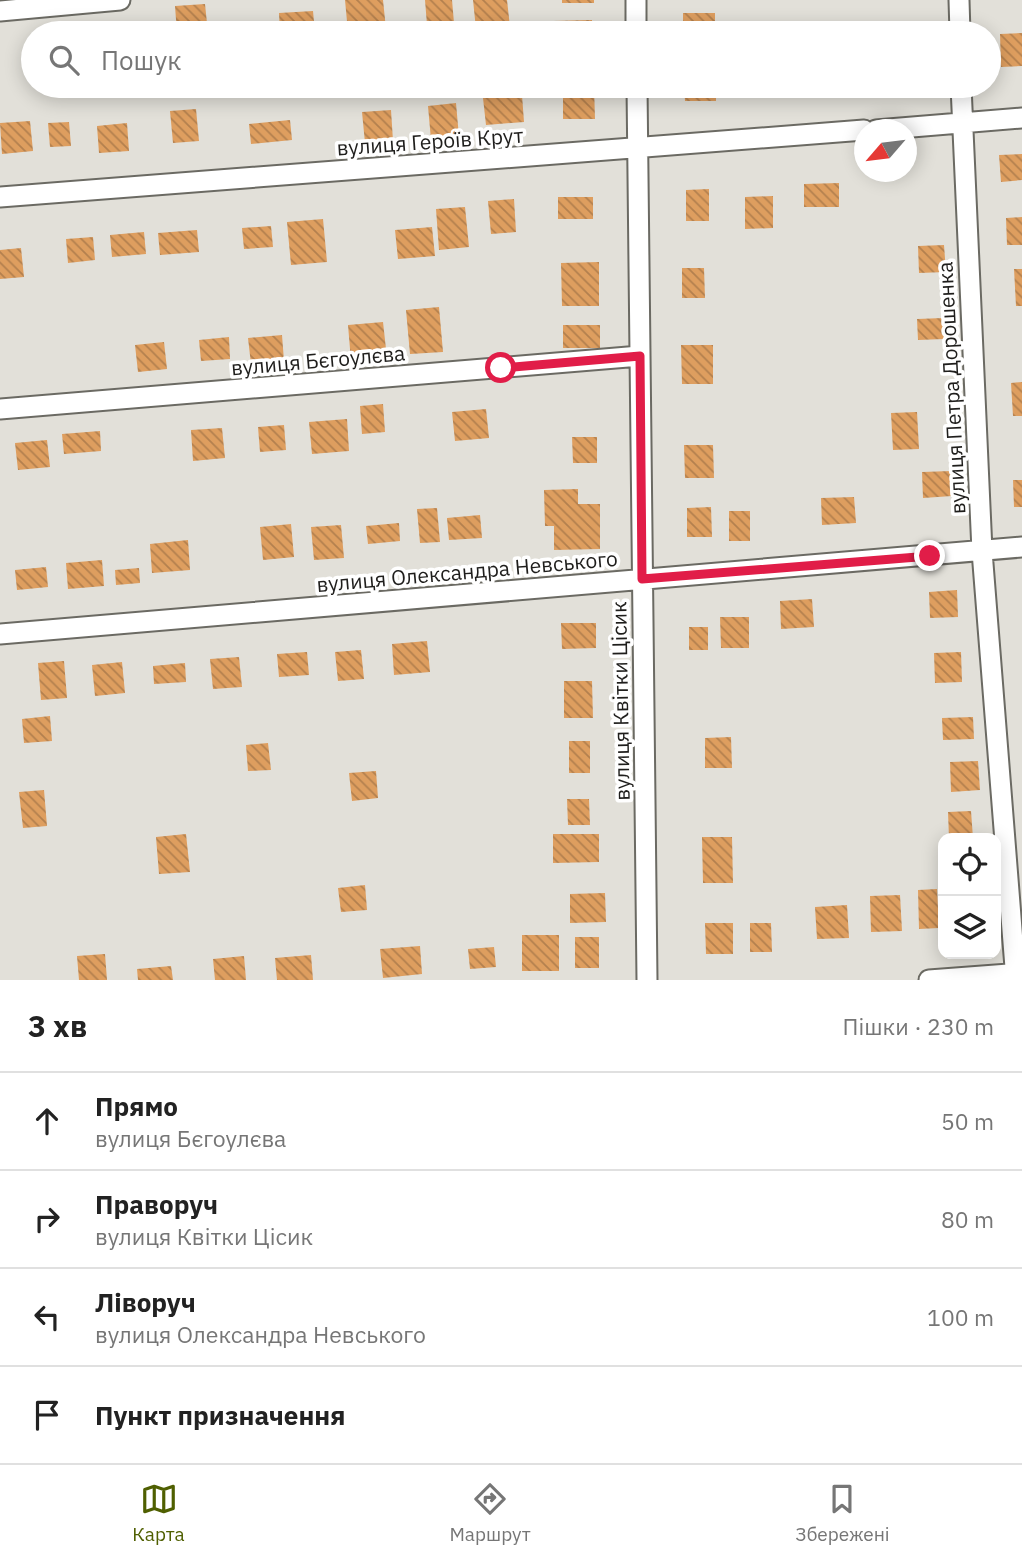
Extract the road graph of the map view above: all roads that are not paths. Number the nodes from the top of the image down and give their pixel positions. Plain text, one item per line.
1 (120, 0) edge
2 (636, 0) edge
3 (959, 0) edge
4 (0, 11) edge
5 (636, 21) edge
6 (960, 21) edge
7 (637, 98) edge
8 (961, 98) edge
9 (1022, 118) edge
10 (961, 123) junction
11 (917, 127) edge
12 (854, 131) edge
13 (638, 148) junction
14 (0, 197) edge
15 (640, 356) junction
16 (0, 409) edge
17 (1022, 547) edge
18 (982, 551) junction
19 (642, 579) junction
20 (0, 634) edge
21 (1018, 976) edge
22 (647, 980) edge
23 (929, 980) edge

1 - 4 street
2 - 5 street
3 - 6 street
7 - 13 street, вулиця Квітки Цісик
8 - 10 street, вулиця Петра Дорошенка
9 - 10 street
10 - 11 street
10 - 18 street, вулиця Петра Дорошенка
12 - 13 street, вулиця Героїв Крут
13 - 14 street, вулиця Героїв Крут
13 - 15 street, вулиця Квітки Цісик
15 - 16 street, вулиця Бєгоулєва
15 - 19 street, вулиця Квітки Цісик
17 - 18 street, вулиця Олександра Невського
18 - 19 street, вулиця Олександра Невського
18 - 21 street, вулиця Петра Дорошенка
19 - 20 street, вулиця Олександра Невського
19 - 22 street, вулиця Квітки Цісик
21 - 23 street

